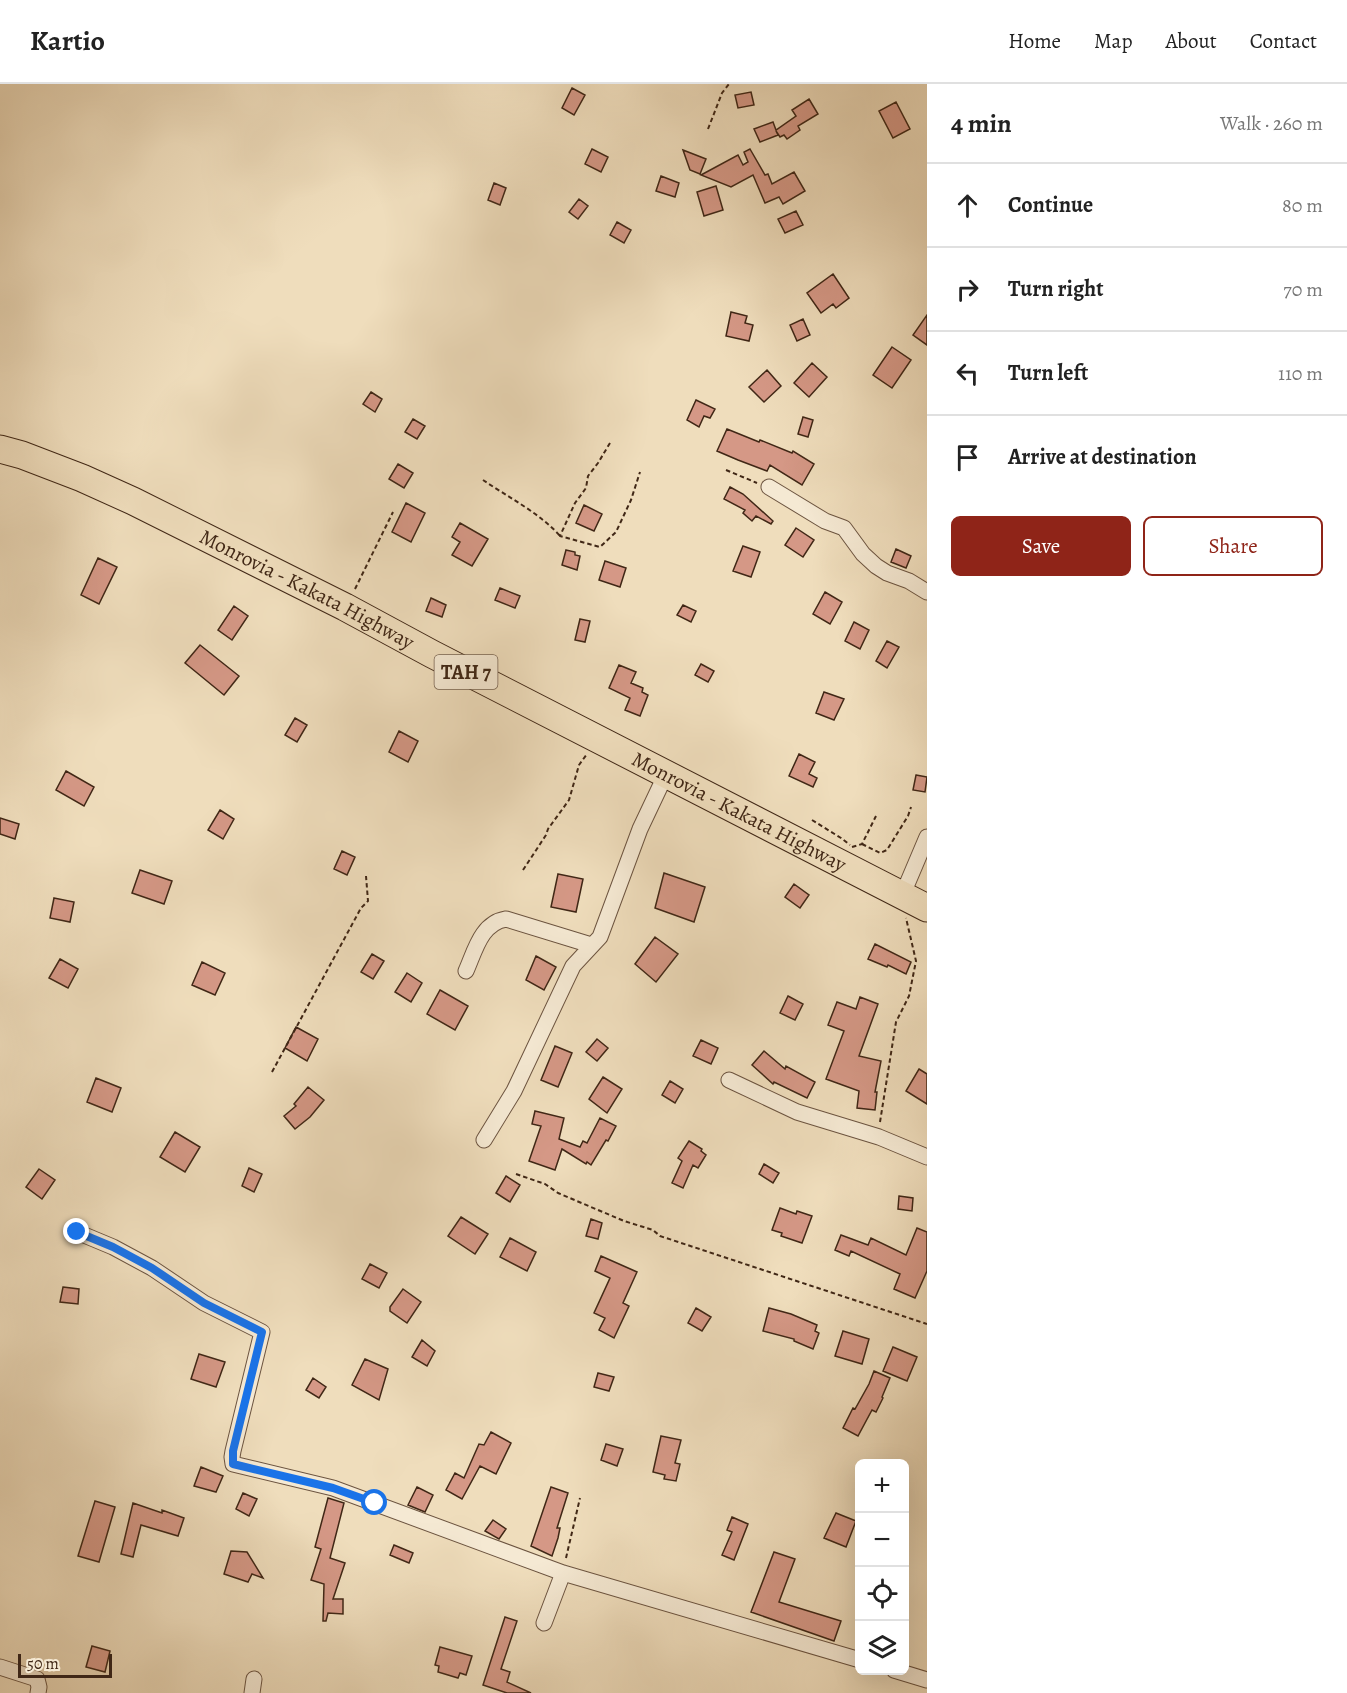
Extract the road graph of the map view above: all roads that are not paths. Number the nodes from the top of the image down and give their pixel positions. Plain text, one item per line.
1 (0, 449) edge
2 (768, 487) road end
3 (927, 592) edge
4 (666, 774) junction
5 (927, 837) edge
6 (902, 896) junction
7 (927, 908) edge
8 (591, 945) junction
9 (466, 971) dead end
10 (729, 1080) dead end
11 (484, 1140) dead end
12 (927, 1156) edge
13 (77, 1232) dead end
14 (563, 1573) junction
15 (544, 1623) dead end
16 (855, 1659) edge
17 (0, 1666) edge
18 (909, 1675) edge
19 (927, 1680) edge
20 (38, 1693) edge

1 - 4 highway, Monrovia - Kakata Highway / TAH 7
2 - 3 street
4 - 6 highway, Monrovia - Kakata Highway / TAH 7
4 - 8 street
5 - 6 street
6 - 7 highway, Monrovia - Kakata Highway / TAH 7
8 - 9 street
8 - 11 street
10 - 12 street
13 - 14 street
14 - 15 street
14 - 16 street
17 - 20 street
18 - 19 street

